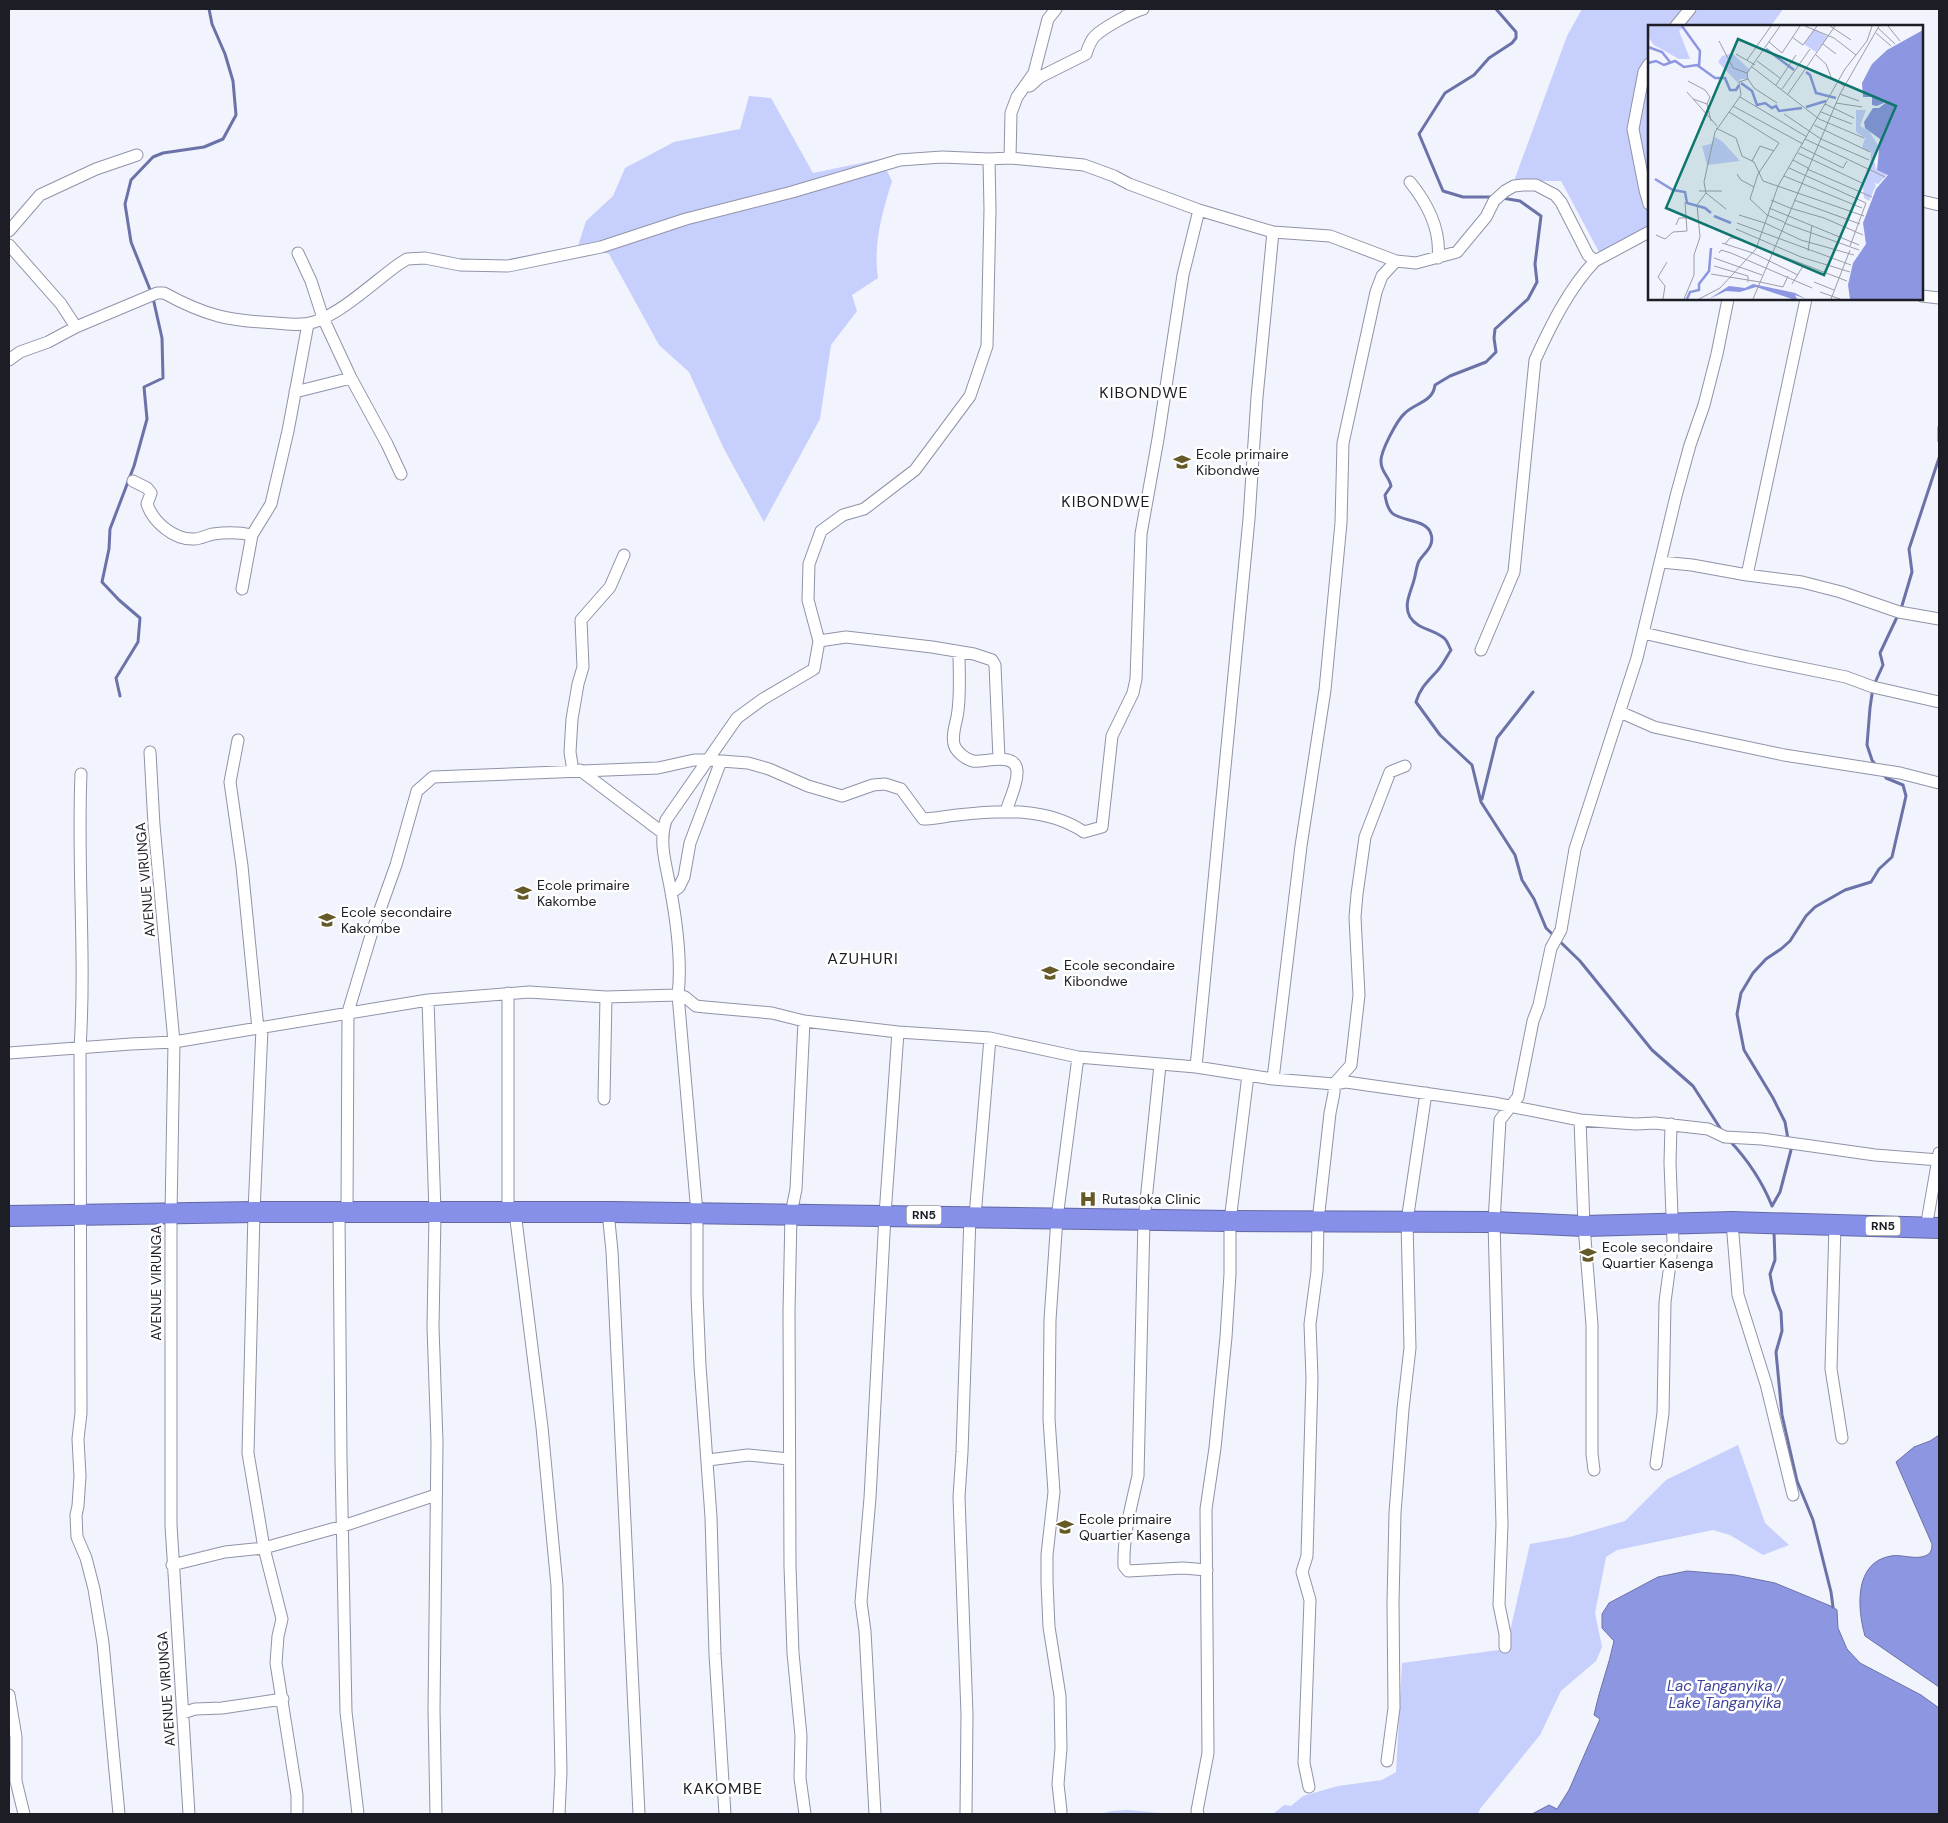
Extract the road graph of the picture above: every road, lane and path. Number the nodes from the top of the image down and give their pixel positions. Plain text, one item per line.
1 (1056, 9) edge
2 (1143, 9) edge
3 (1690, 9) edge
4 (1677, 25) edge
5 (1648, 66) edge
6 (1017, 97) junction
7 (137, 155) dead end
8 (1010, 158) junction
9 (989, 159) junction
10 (1410, 182) dead end
11 (1648, 200) edge
12 (1923, 201) edge
13 (1939, 205) edge
14 (1199, 210) junction
15 (9, 231) edge
16 (1273, 232) junction
17 (1648, 233) edge
18 (9, 245) edge
19 (298, 252) dead end
20 (1438, 258) junction
21 (1396, 261) junction
22 (1595, 261) junction
23 (1923, 296) edge
24 (1939, 298) edge
25 (1728, 300) edge
26 (1806, 300) edge
27 (323, 318) junction
28 (308, 324) junction
29 (76, 327) junction
30 (9, 360) edge
31 (351, 378) junction
32 (295, 392) junction
33 (401, 474) dead end
34 (133, 481) dead end
35 (252, 535) junction
36 (624, 556) dead end
37 (1661, 562) junction
38 (1747, 575) junction
39 (242, 589) dead end
40 (1939, 619) edge
41 (1643, 633) junction
42 (818, 641) junction
43 (1481, 650) dead end
44 (959, 652) junction
45 (1939, 702) edge
46 (1620, 712) junction
47 (238, 740) dead end
48 (150, 752) dead end
49 (999, 759) junction
50 (708, 760) junction
51 (721, 761) junction
52 (1405, 766) dead end
53 (577, 770) junction
54 (81, 774) dead end
55 (1939, 782) edge
56 (1006, 812) junction
57 (662, 833) junction
58 (671, 893) junction
59 (508, 994) junction
60 (678, 995) junction
61 (606, 997) junction
62 (428, 1000) junction
63 (348, 1012) junction
64 (804, 1022) junction
65 (260, 1028) junction
66 (898, 1032) junction
67 (990, 1038) junction
68 (174, 1042) junction
69 (80, 1048) junction
70 (9, 1053) edge
71 (1078, 1057) junction
72 (1160, 1065) junction
73 (1196, 1068) junction
74 (1248, 1075) junction
75 (1273, 1079) junction
76 (1334, 1084) junction
77 (1426, 1093) junction
78 (604, 1099) dead end
79 (1509, 1107) junction
80 (1580, 1120) junction
81 (1671, 1124) junction
82 (1939, 1158) edge
83 (254, 1212) junction
84 (343, 1212) junction
85 (435, 1212) junction
86 (512, 1212) junction
87 (608, 1212) junction
88 (171, 1213) junction
89 (697, 1213) junction
90 (790, 1214) junction
91 (82, 1215) junction
92 (885, 1215) junction
93 (9, 1216) edge
94 (972, 1216) junction
95 (1057, 1218) junction
96 (1144, 1220) junction
97 (1318, 1220) junction
98 (1230, 1221) junction
99 (1407, 1222) junction
100 (1494, 1222) junction
101 (1732, 1222) junction
102 (1672, 1223) junction
103 (1835, 1224) junction
104 (1584, 1226) junction
105 (1933, 1228) edge
106 (1842, 1438) dead end
107 (789, 1459) junction
108 (708, 1460) junction
109 (1656, 1464) dead end
110 (1594, 1470) dead end
111 (436, 1495) junction
112 (1793, 1495) dead end
113 (343, 1526) junction
114 (264, 1548) junction
115 (172, 1565) junction
116 (1207, 1570) junction
117 (1505, 1646) dead end
118 (9, 1695) edge
119 (283, 1699) junction
120 (183, 1713) junction
121 (1388, 1761) dead end
122 (1309, 1787) dead end
123 (1061, 1811) dead end
124 (24, 1814) edge
125 (119, 1814) edge
126 (189, 1814) edge
127 (298, 1814) edge
128 (358, 1814) edge
129 (436, 1814) edge
130 (559, 1814) edge
131 (639, 1814) edge
132 (725, 1814) edge
133 (805, 1814) edge
134 (875, 1814) edge
135 (966, 1814) edge
136 (1198, 1814) edge

1 - 6 street
2 - 6 street
3 - 4 street
5 - 11 street
6 - 8 street
7 - 15 street
8 - 9 street
8 - 14 street
9 - 27 street
9 - 42 street
10 - 20 street
12 - 13 street
14 - 16 street
14 - 56 street
16 - 21 street
16 - 73 street
17 - 22 street
18 - 29 street
19 - 27 street
20 - 21 street
20 - 22 street
21 - 75 street
22 - 43 street
23 - 24 street
25 - 37 street
26 - 38 street
27 - 28 street
27 - 31 street
28 - 29 street
28 - 32 street
29 - 30 street
31 - 32 street
31 - 33 street
32 - 35 street
34 - 35 street
35 - 39 street
36 - 53 street
37 - 38 street
37 - 41 street
38 - 40 street
41 - 45 street
41 - 46 street
42 - 44 street
42 - 50 street
44 - 49 street
44 - 49 street
46 - 55 street
46 - 79 street
47 - 65 street
48 - 68 street, AVENUE VIRUNGA
49 - 56 street
50 - 51 street
50 - 53 street
50 - 57 street
51 - 56 street
51 - 58 street
52 - 76 street
53 - 57 street
53 - 63 street
54 - 69 street
57 - 58 street
58 - 60 street
59 - 61 street
59 - 62 street
59 - 86 street
60 - 61 street
60 - 64 street
60 - 89 street
61 - 78 street
62 - 63 street
62 - 85 street
63 - 65 street
63 - 84 street
64 - 66 street
64 - 90 street
65 - 68 street
65 - 83 street
66 - 67 street
66 - 92 street
67 - 71 street
67 - 94 street
68 - 69 street
68 - 88 street, AVENUE VIRUNGA
69 - 70 street
69 - 91 street
71 - 72 street
71 - 95 street
72 - 73 street
72 - 96 street
73 - 74 street
74 - 75 street
74 - 98 street
75 - 76 street
76 - 77 street
76 - 97 street
77 - 79 street
77 - 99 street
79 - 80 street
79 - 100 street
80 - 81 street
80 - 104 street
81 - 82 street
81 - 102 street
82 - 105 street
83 - 84 highway, RN5
83 - 88 highway, RN5
83 - 114 street
84 - 85 highway, RN5
84 - 113 street
85 - 86 highway, RN5
85 - 111 street
86 - 87 highway, RN5
86 - 130 street
87 - 89 highway, RN5
87 - 131 street
88 - 91 highway, RN5
88 - 115 street, AVENUE VIRUNGA
89 - 90 highway, RN5
89 - 108 street
90 - 92 highway, RN5
90 - 107 street
91 - 93 highway, RN5
91 - 125 street
92 - 94 highway, RN5
92 - 134 street
94 - 95 highway, RN5
94 - 135 street
95 - 96 highway, RN5
95 - 123 street
96 - 98 highway, RN5
96 - 116 street
97 - 98 highway, RN5
97 - 99 highway, RN5
97 - 122 street
98 - 116 street
99 - 100 highway, RN5
99 - 121 street
100 - 104 highway, RN5
100 - 117 street
101 - 102 highway, RN5
101 - 103 highway, RN5
101 - 112 street
102 - 104 highway, RN5
102 - 109 street
103 - 105 highway, RN5
103 - 106 street
104 - 110 street
107 - 108 street
107 - 133 street
108 - 132 street
111 - 113 street
111 - 129 street
113 - 114 street
113 - 128 street
114 - 115 street
114 - 119 street
115 - 120 street, AVENUE VIRUNGA
116 - 136 street
118 - 124 street
119 - 120 street
119 - 127 street
120 - 126 street, AVENUE VIRUNGA

